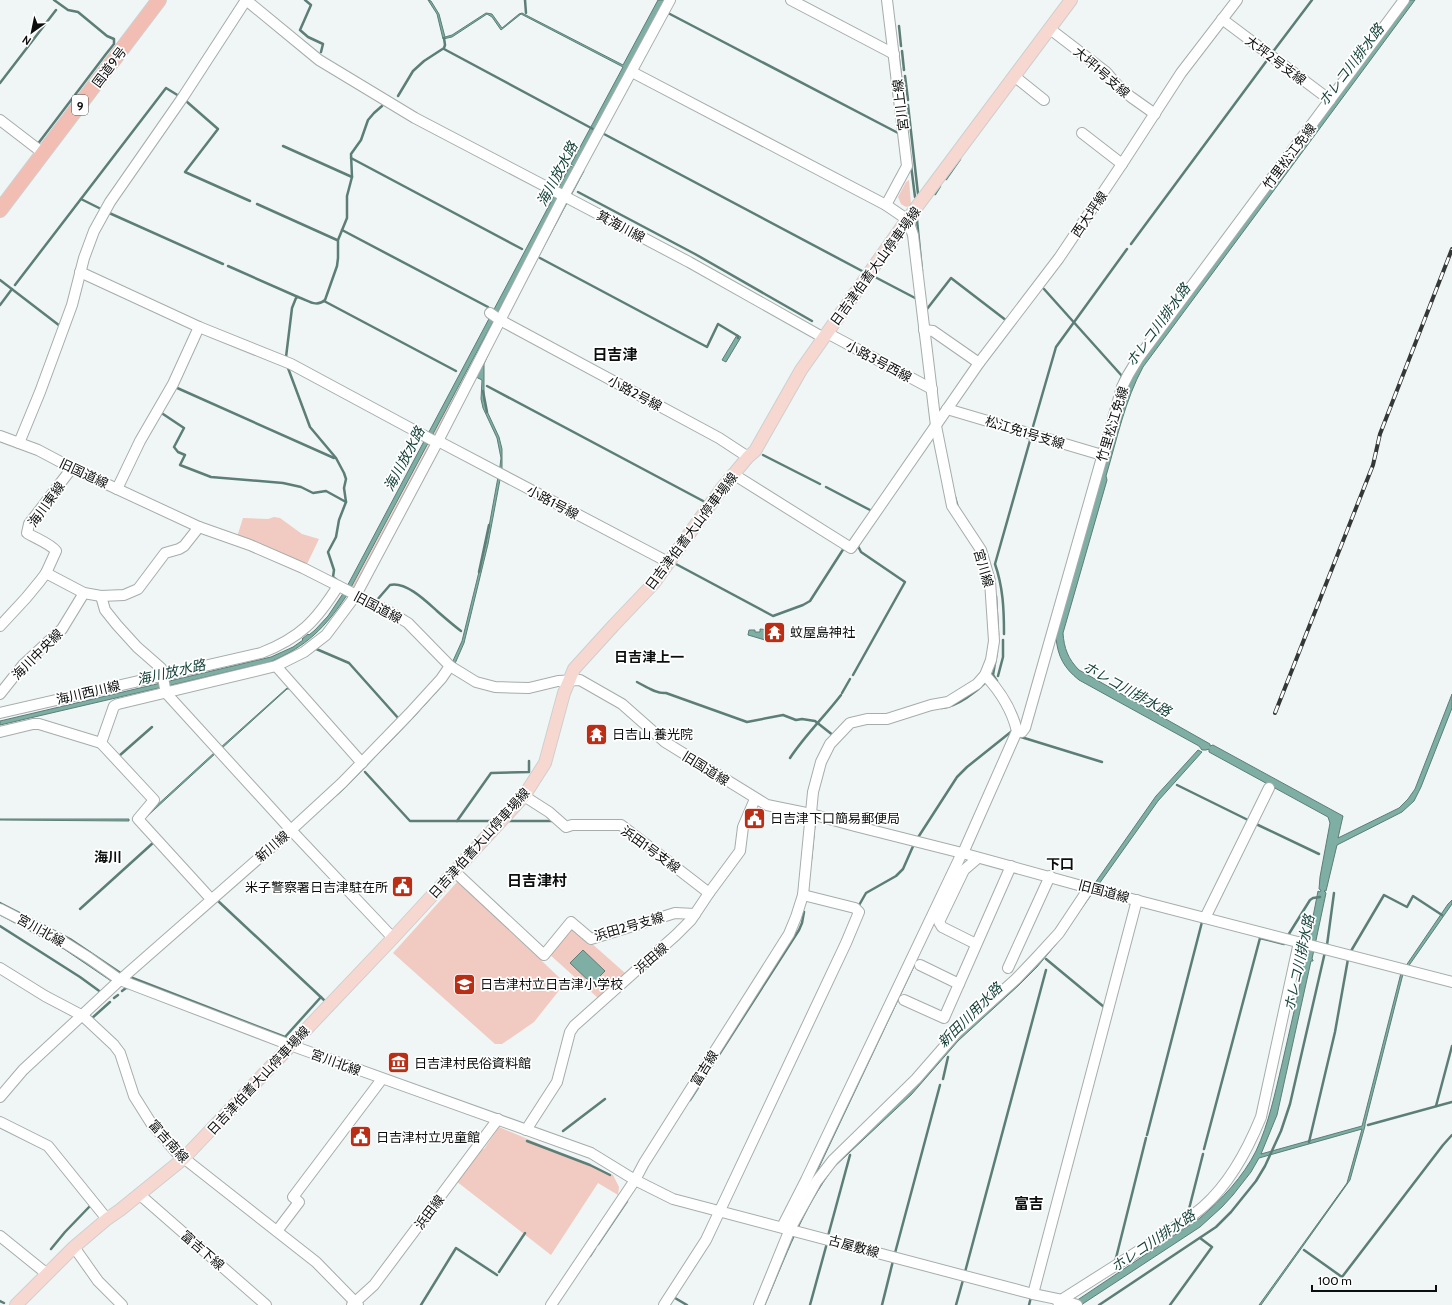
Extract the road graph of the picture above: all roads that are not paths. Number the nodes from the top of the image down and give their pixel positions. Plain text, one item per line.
1 (159, 0) edge
2 (246, 0) edge
3 (670, 0) edge
4 (791, 0) edge
5 (896, 0) edge
6 (1072, 0) edge
7 (1237, 0) edge
8 (1404, 0) edge
9 (888, 5) edge
10 (1222, 19) junction
11 (1050, 29) junction
12 (894, 54) junction
13 (632, 72) junction
14 (1014, 76) junction
15 (1044, 100) dead end
16 (1330, 100) junction
17 (1155, 114) junction
18 (0, 120) edge
19 (1082, 133) dead end
20 (44, 153) junction
21 (1122, 164) junction
22 (564, 196) junction
23 (886, 205) junction
24 (0, 210) edge
25 (908, 220) junction
26 (80, 272) junction
27 (496, 317) junction
28 (198, 327) junction
29 (924, 330) junction
30 (826, 336) junction
31 (979, 363) junction
32 (932, 389) junction
33 (947, 409) junction
34 (936, 426) junction
35 (0, 436) edge
36 (436, 441) junction
37 (19, 443) junction
38 (1102, 455) junction
39 (748, 457) junction
40 (72, 468) junction
41 (734, 474) junction
42 (117, 489) junction
43 (199, 527) junction
44 (668, 562) junction
45 (46, 573) junction
46 (347, 591) junction
47 (84, 593) junction
48 (101, 596) junction
49 (0, 626) edge
50 (276, 666) junction
51 (450, 666) junction
52 (985, 675) junction
53 (162, 676) junction
54 (569, 680) junction
55 (165, 692) junction
56 (0, 694) edge
57 (0, 713) edge
58 (1017, 730) junction
59 (0, 732) edge
60 (101, 743) junction
61 (362, 762) junction
62 (1269, 788) dead end
63 (524, 796) junction
64 (755, 799) junction
65 (811, 814) junction
66 (290, 830) junction
67 (962, 853) junction
68 (978, 858) junction
69 (1011, 866) junction
70 (454, 871) junction
71 (1050, 876) junction
72 (1089, 888) junction
73 (709, 893) junction
74 (803, 895) junction
75 (211, 899) junction
76 (1137, 900) junction
77 (0, 909) edge
78 (695, 914) junction
79 (1205, 918) junction
80 (393, 938) junction
81 (1302, 943) junction
82 (976, 944) junction
83 (920, 965) dead end
84 (0, 968) edge
85 (1008, 968) dead end
86 (120, 980) junction
87 (1452, 982) edge
88 (959, 984) junction
89 (904, 1000) dead end
90 (83, 1016) junction
91 (290, 1045) junction
92 (382, 1079) junction
93 (0, 1097) edge
94 (498, 1119) junction
95 (0, 1122) edge
96 (526, 1130) junction
97 (183, 1159) junction
98 (635, 1180) junction
99 (139, 1194) junction
100 (720, 1211) junction
101 (107, 1219) junction
102 (786, 1228) junction
103 (277, 1230) junction
104 (0, 1236) edge
105 (74, 1247) junction
106 (47, 1274) junction
107 (1033, 1294) junction
108 (1065, 1303) edge
109 (355, 1304) edge
110 (16, 1305) edge
111 (122, 1305) edge
112 (266, 1305) edge
113 (550, 1305) edge
114 (664, 1305) edge
115 (759, 1305) edge

1 - 20 highway, 国道9号 / 9
2 - 22 street, 箕海川線
2 - 26 street
3 - 13 street
4 - 12 street
5 - 9 street
6 - 11 main road, 日吉津伯耆大山停車場線
7 - 10 street, 西大坪線
8 - 16 street, 竹里松江免線
9 - 12 street, 宮川上線
10 - 16 street, 大坪2号支線
10 - 17 street, 西大坪線
11 - 14 main road, 日吉津伯耆大山停車場線
11 - 17 street, 大坪1号支線
12 - 23 street, 宮川上線
13 - 22 street
13 - 23 street
14 - 15 street
14 - 25 main road, 日吉津伯耆大山停車場線
16 - 38 street, 竹里松江免線
17 - 21 street, 西大坪線
18 - 20 street
19 - 21 street
20 - 24 highway, 国道9号 / 9
21 - 31 street, 西大坪線
22 - 27 street
22 - 30 street, 箕海川線
23 - 25 street
25 - 29 street, 宮川線
25 - 30 main road, 日吉津伯耆大山停車場線
26 - 28 street, 小路1号線
26 - 37 street
27 - 36 street
27 - 39 street, 小路2号線
28 - 36 street, 小路1号線
28 - 42 street
29 - 31 street
29 - 32 street, 宮川線
30 - 32 street, 小路3号西線
30 - 39 main road, 日吉津伯耆大山停車場線
31 - 33 street, 西大坪線
32 - 34 street, 宮川線
33 - 34 street, 西大坪線
33 - 38 street, 松江免1号支線
34 - 41 street, 西大坪線
34 - 52 street, 宮川線
35 - 37 street, 旧国道線
36 - 44 street, 小路1号線
36 - 46 street
37 - 40 street, 旧国道線
38 - 58 street, 竹里松江免線
39 - 41 main road, 日吉津伯耆大山停車場線
40 - 42 street, 旧国道線
40 - 45 street, 海川東線
41 - 44 main road, 日吉津伯耆大山停車場線
42 - 43 street, 旧国道線
43 - 46 street, 旧国道線
43 - 48 street
44 - 54 main road, 日吉津伯耆大山停車場線
45 - 47 street
45 - 49 street, 海川東線
46 - 50 street
46 - 51 street, 旧国道線
46 - 53 street, 海川西川線
47 - 48 street
47 - 56 street, 海川中央線
48 - 53 street
50 - 55 street
50 - 61 street
51 - 54 street, 旧国道線
51 - 61 street, 新川線
52 - 58 street
52 - 65 street, 宮川線
53 - 55 street
53 - 57 street, 海川西川線
54 - 63 main road, 日吉津伯耆大山停車場線
54 - 64 street, 旧国道線
55 - 60 street
55 - 66 street
58 - 67 street
59 - 60 street
60 - 75 street
61 - 66 street, 新川線
62 - 79 street
63 - 70 main road, 日吉津伯耆大山停車場線
63 - 73 street, 浜田1号支線
64 - 65 street, 旧国道線
64 - 73 street, 浜田線
65 - 67 street, 旧国道線
65 - 74 street, 富吉線
66 - 75 street, 新川線
66 - 80 street
67 - 68 street, 旧国道線
67 - 102 street
68 - 69 street, 旧国道線
68 - 82 street
69 - 71 street, 旧国道線
69 - 82 street
70 - 78 street, 浜田2号支線
70 - 80 main road, 日吉津伯耆大山停車場線
71 - 72 street, 旧国道線
71 - 85 street
72 - 76 street, 旧国道線
72 - 102 street
73 - 78 street, 浜田線
74 - 98 street, 富吉線
74 - 100 street
75 - 86 street, 新川線
76 - 79 street, 旧国道線
76 - 107 street
77 - 86 street, 宮川北線
78 - 96 street, 浜田線
79 - 81 street, 旧国道線
80 - 91 main road, 日吉津伯耆大山停車場線
81 - 87 street, 旧国道線
81 - 108 street
82 - 88 street
83 - 88 street
84 - 90 street, 富吉南線
86 - 90 street, 新川線
86 - 91 street, 宮川北線
88 - 89 street
90 - 93 street, 新川線
90 - 97 street, 富吉南線
91 - 92 street, 宮川北線
91 - 97 main road, 日吉津伯耆大山停車場線
92 - 94 street, 宮川北線
92 - 103 street
94 - 96 street, 宮川北線
94 - 109 street, 浜田線
95 - 101 street
96 - 98 street, 宮川北線
97 - 99 main road, 日吉津伯耆大山停車場線
97 - 103 street, 富吉南線
98 - 100 street, 古屋敷線
98 - 113 street, 富吉線
99 - 101 main road, 日吉津伯耆大山停車場線
99 - 112 street, 富吉下線
100 - 102 street, 古屋敷線
100 - 114 street
101 - 105 main road, 日吉津伯耆大山停車場線
102 - 107 street, 古屋敷線
102 - 115 street
103 - 109 street, 富吉南線
104 - 106 street
105 - 106 main road, 日吉津伯耆大山停車場線
105 - 111 street
106 - 110 main road, 日吉津伯耆大山停車場線
107 - 108 street, 古屋敷線

